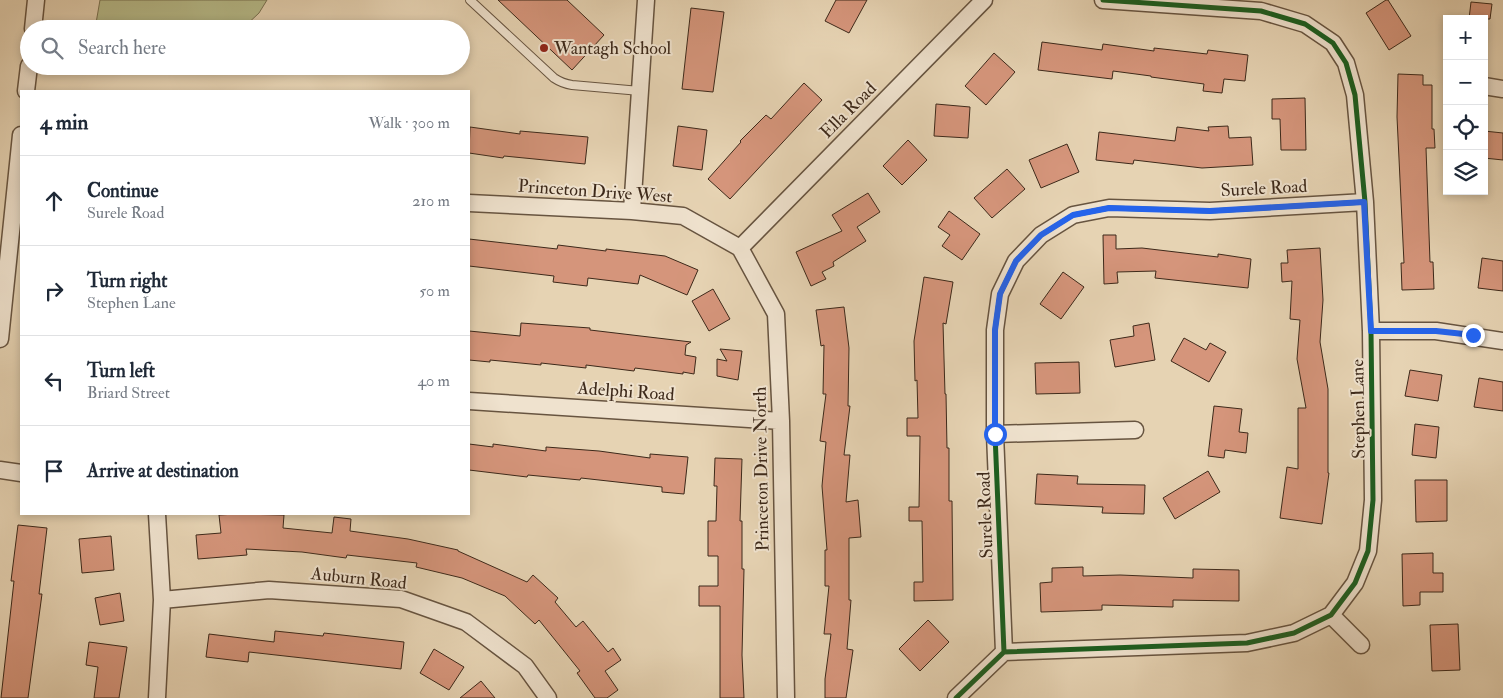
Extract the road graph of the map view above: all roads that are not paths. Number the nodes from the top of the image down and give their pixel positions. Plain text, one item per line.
1 (36, 0) edge
2 (470, 0) edge
3 (646, 0) edge
4 (984, 0) edge
5 (1103, 0) edge
6 (34, 20) edge
7 (28, 75) edge
8 (1488, 87) edge
9 (1503, 89) edge
10 (26, 90) edge
11 (640, 91) junction
12 (20, 144) edge
13 (1364, 202) junction
14 (470, 203) edge
15 (632, 211) junction
16 (740, 248) junction
17 (1, 309) edge
18 (1371, 331) junction
19 (0, 339) edge
20 (1503, 341) edge
21 (470, 401) edge
22 (781, 421) junction
23 (1135, 430) dead end
24 (995, 434) junction
25 (0, 470) edge
26 (20, 472) edge
27 (157, 515) edge
28 (162, 600) junction
29 (1331, 615) junction
30 (1361, 645) dead end
31 (1004, 652) junction
32 (157, 698) edge
33 (548, 698) edge
34 (786, 698) edge
35 (956, 698) edge

1 - 6 street
2 - 11 lane
3 - 11 street
4 - 16 street, Ella Road
5 - 13 street, Stephen Lane
7 - 10 street
8 - 9 street
11 - 15 street
12 - 17 street
13 - 18 street, Stephen Lane
13 - 24 street, Surele Road
14 - 15 street, Princeton Drive West
15 - 16 street, Princeton Drive West
16 - 22 street, Princeton Drive North
17 - 19 street
18 - 20 street
18 - 29 street, Stephen Lane
21 - 22 street, Adelphi Road
22 - 34 street, Princeton Drive North
23 - 24 street
24 - 31 street, Surele Road
25 - 26 street
27 - 28 street
28 - 32 street
28 - 33 street, Auburn Road
29 - 30 street
29 - 31 street, Stephen Lane
31 - 35 street

